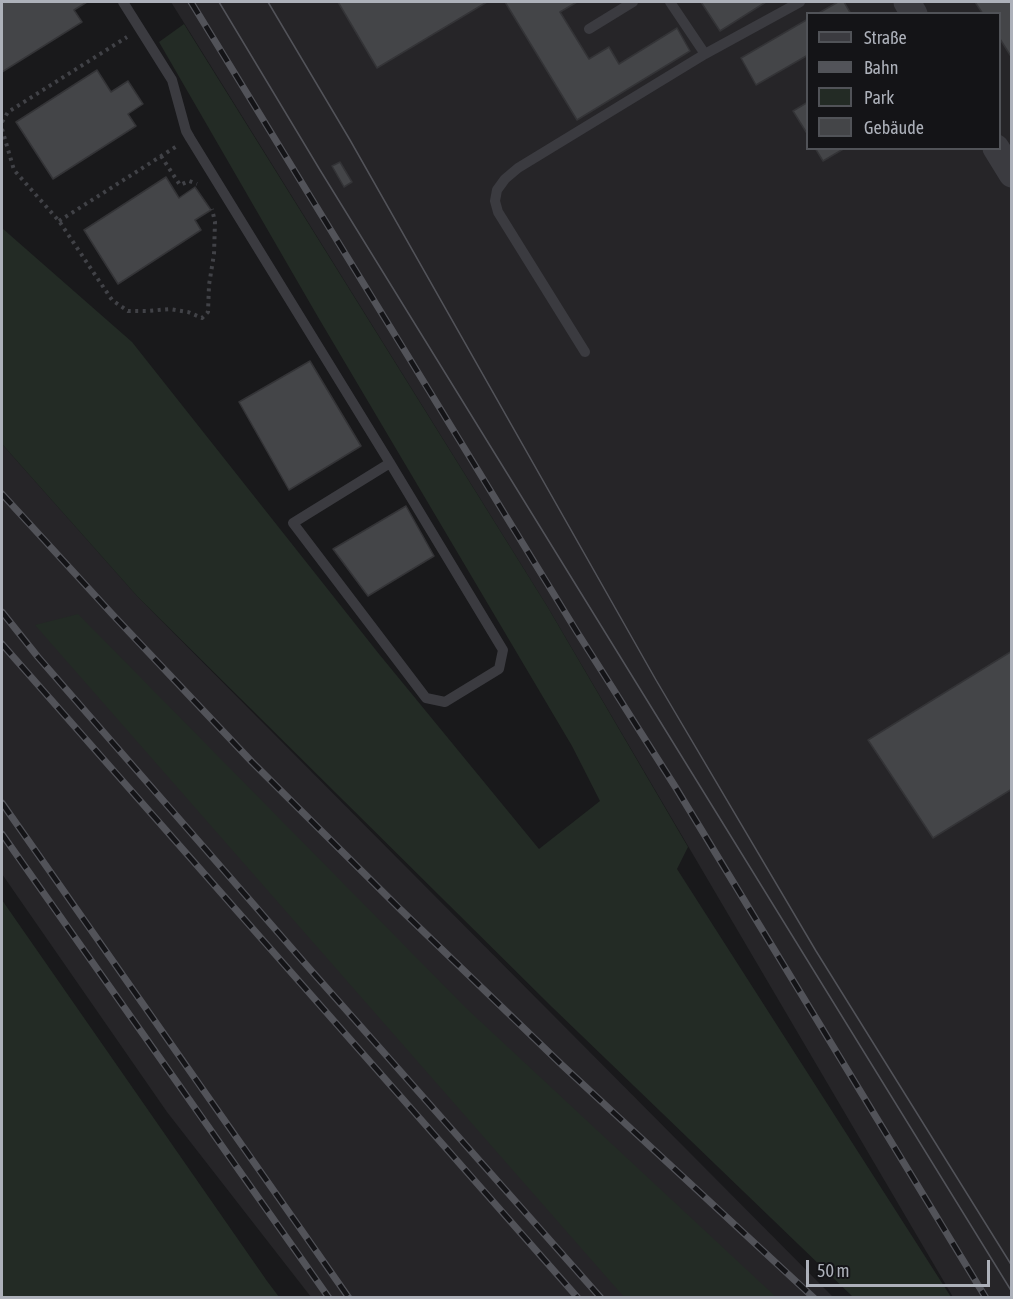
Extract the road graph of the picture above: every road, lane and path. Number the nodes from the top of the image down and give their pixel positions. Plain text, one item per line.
1 (123, 2) edge
2 (633, 2) edge
3 (670, 2) edge
4 (800, 2) edge
5 (140, 28) junction
6 (589, 29) dead end
7 (705, 54) junction
8 (2, 122) edge
9 (2, 129) edge
10 (190, 138) junction
11 (997, 150) edge
12 (161, 156) junction
13 (1011, 174) edge
14 (201, 185) dead end
15 (210, 201) dead end
16 (59, 221) junction
17 (585, 352) dead end
18 (390, 463) junction

1 - 5 lane
2 - 6 lane
3 - 7 lane
4 - 7 lane
5 - 8 path
5 - 10 lane
7 - 17 lane
9 - 16 path
10 - 12 path
10 - 18 lane
11 - 13 street
12 - 14 path
12 - 16 path
15 - 16 path
18 - 18 lane

